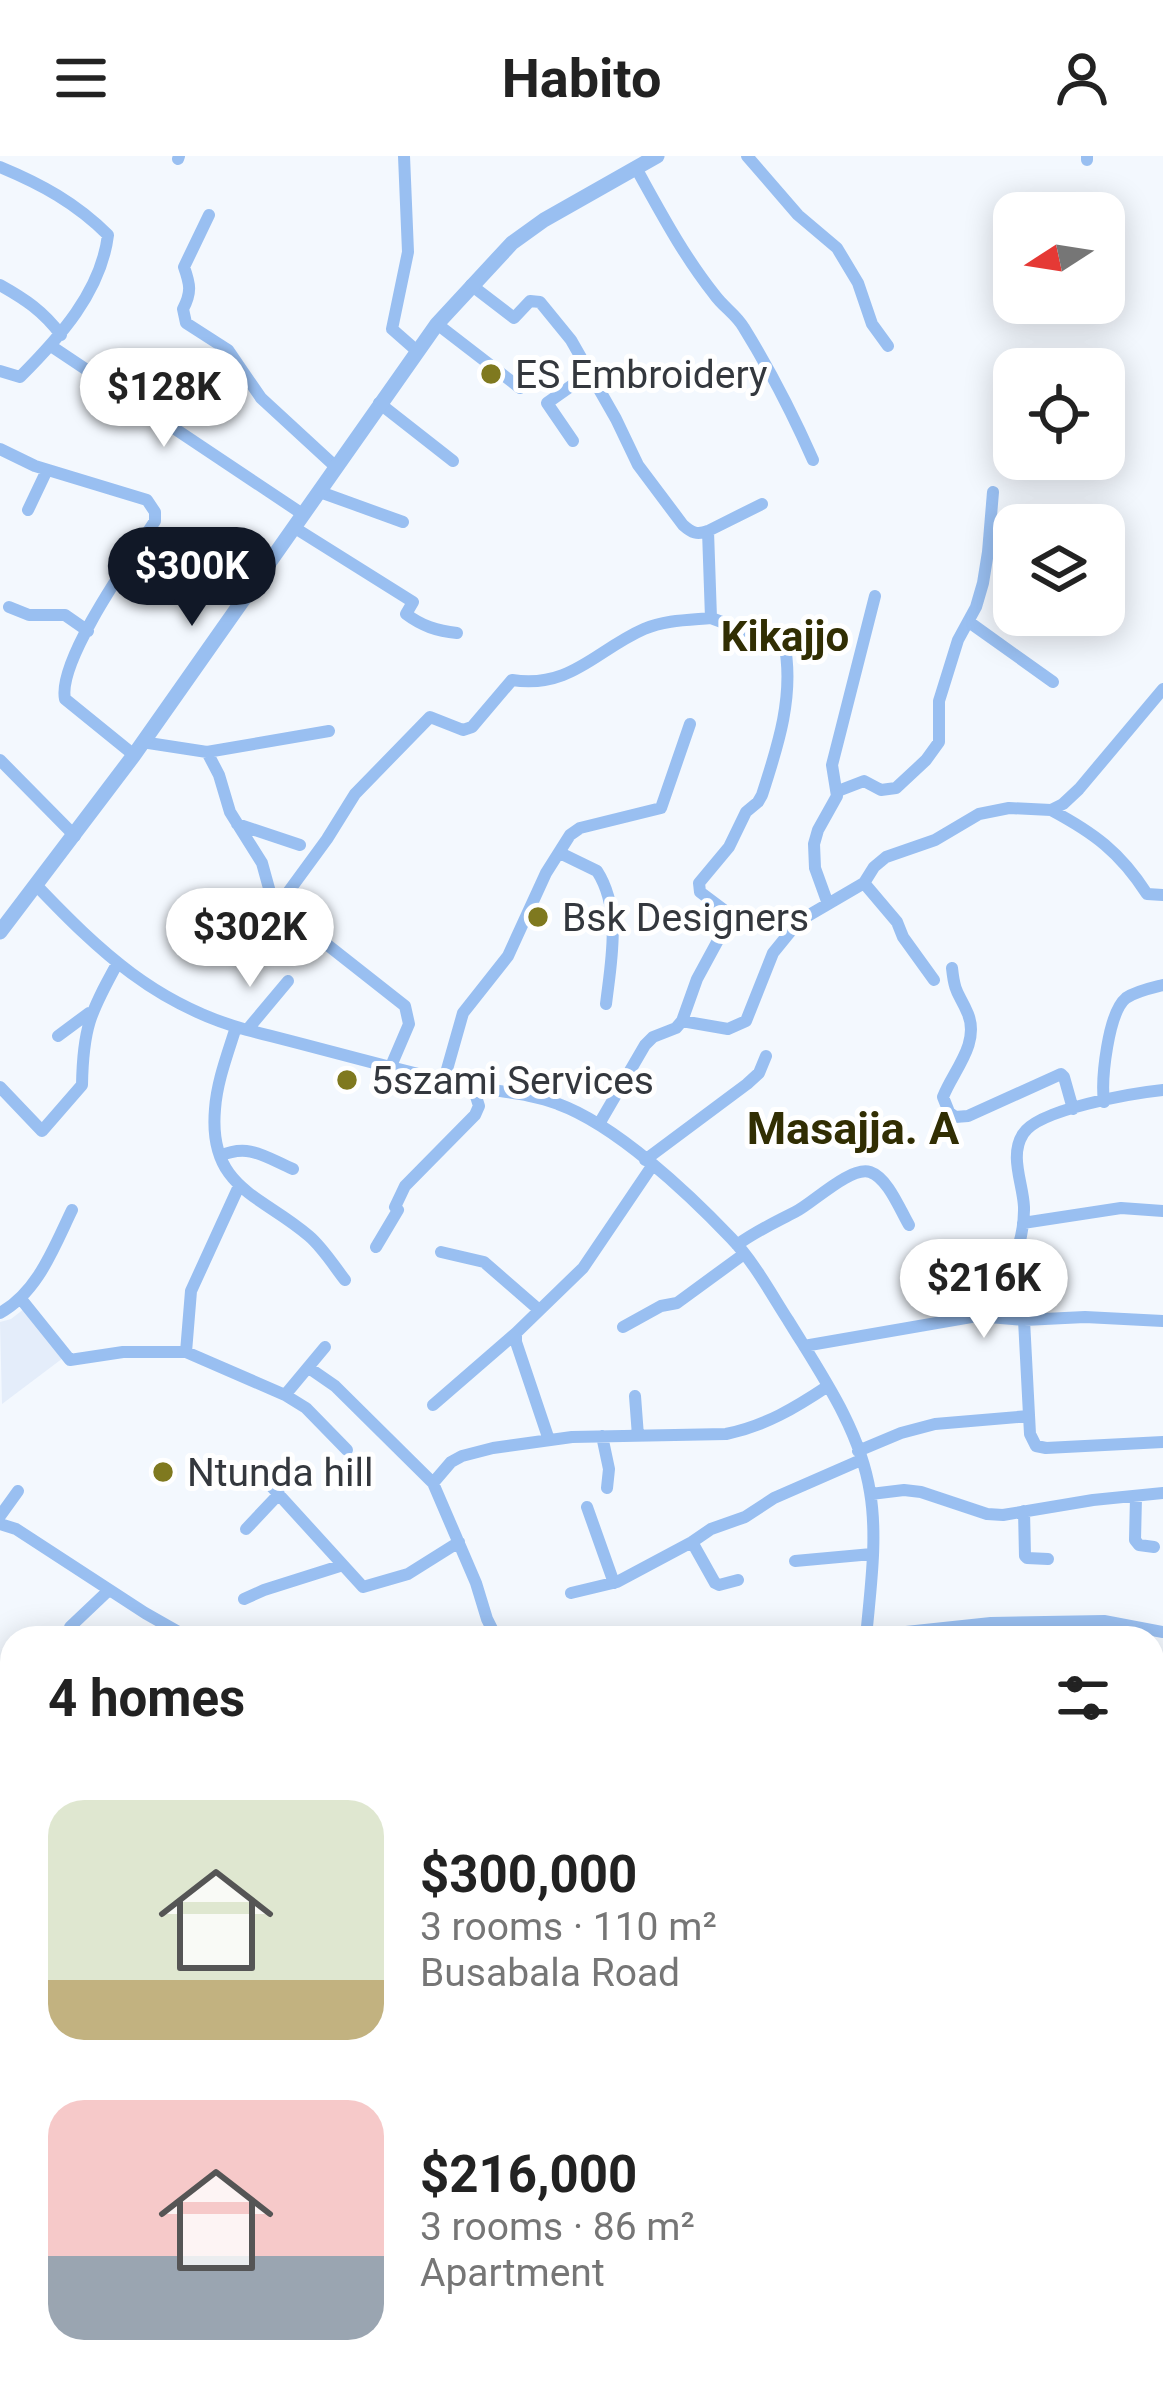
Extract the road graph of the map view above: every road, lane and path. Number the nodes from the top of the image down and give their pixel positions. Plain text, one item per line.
1 (404, 156) edge
2 (657, 156) edge
3 (747, 156) edge
4 (0, 167) edge
5 (636, 168) junction
6 (209, 215) dead end
7 (0, 285) edge
8 (471, 285) junction
9 (437, 324) junction
10 (56, 340) junction
11 (888, 346) dead end
12 (417, 351) junction
13 (0, 371) edge
14 (591, 372) junction
15 (520, 388) dead end
16 (379, 403) junction
17 (573, 441) dead end
18 (0, 449) edge
19 (453, 460) dead end
20 (813, 460) dead end
21 (337, 468) junction
22 (47, 470) junction
23 (320, 492) junction
24 (993, 492) dead end
25 (762, 504) dead end
26 (28, 510) dead end
27 (300, 521) junction
28 (403, 522) dead end
29 (708, 531) junction
30 (875, 596) dead end
31 (9, 607) dead end
32 (711, 618) junction
33 (969, 622) junction
34 (88, 631) junction
35 (457, 633) dead end
36 (1053, 682) dead end
37 (1163, 689) edge
38 (690, 724) dead end
39 (328, 730) dead end
40 (138, 749) junction
41 (207, 752) junction
42 (0, 760) edge
43 (838, 791) junction
44 (1051, 810) junction
45 (236, 824) junction
46 (75, 836) junction
47 (300, 845) dead end
48 (560, 853) junction
49 (864, 883) junction
50 (37, 886) junction
51 (1163, 895) edge
52 (828, 904) junction
53 (278, 906) junction
54 (3, 921) edge
55 (117, 964) junction
56 (952, 968) dead end
57 (934, 980) dead end
58 (288, 982) dead end
59 (1163, 985) edge
60 (606, 1004) dead end
61 (90, 1013) junction
62 (682, 1022) junction
63 (242, 1028) junction
64 (58, 1036) dead end
65 (766, 1056) dead end
66 (391, 1066) junction
67 (443, 1080) junction
68 (0, 1087) edge
69 (473, 1087) junction
70 (1163, 1090) edge
71 (1104, 1102) junction
72 (1072, 1109) junction
73 (598, 1124) junction
74 (220, 1156) junction
75 (649, 1163) junction
76 (292, 1169) dead end
77 (239, 1186) junction
78 (72, 1210) dead end
79 (1163, 1211) edge
80 (1023, 1223) junction
81 (909, 1226) dead end
82 (376, 1247) dead end
83 (741, 1250) junction
84 (442, 1252) dead end
85 (345, 1280) dead end
86 (21, 1299) junction
87 (538, 1309) junction
88 (0, 1313) edge
89 (977, 1316) junction
90 (1024, 1320) junction
91 (1163, 1321) edge
92 (622, 1327) dead end
93 (516, 1333) junction
94 (325, 1346) dead end
95 (804, 1346) junction
96 (186, 1352) junction
97 (309, 1368) junction
98 (828, 1386) junction
99 (285, 1395) junction
100 (635, 1396) dead end
101 (433, 1405) dead end
102 (1029, 1416) junction
103 (602, 1436) junction
104 (638, 1436) junction
105 (549, 1440) junction
106 (1163, 1442) edge
107 (347, 1450) dead end
108 (860, 1456) junction
109 (256, 1476) dead end
110 (433, 1484) junction
111 (608, 1488) dead end
112 (18, 1491) dead end
113 (1163, 1493) edge
114 (279, 1494) junction
115 (871, 1494) junction
116 (1136, 1497) junction
117 (586, 1507) dead end
118 (1024, 1511) junction
119 (0, 1520) edge
120 (246, 1529) dead end
121 (459, 1542) junction
122 (692, 1543) junction
123 (1154, 1547) dead end
124 (872, 1554) junction
125 (1048, 1559) dead end
126 (795, 1561) dead end
127 (343, 1565) junction
128 (738, 1580) dead end
129 (614, 1582) junction
130 (110, 1590) junction
131 (571, 1593) dead end
132 (244, 1599) dead end
133 (1055, 1622) junction
134 (71, 1626) edge
135 (169, 1626) edge
136 (492, 1626) edge
137 (867, 1626) edge
138 (958, 1626) edge
139 (1055, 1626) edge
140 (1131, 1626) edge

1 - 12 street
2 - 5 street
3 - 11 street
4 - 10 street
5 - 8 street
5 - 20 street
6 - 21 street
7 - 10 street
8 - 9 street
8 - 14 street
9 - 12 street
9 - 15 street
10 - 13 street
10 - 27 street
12 - 16 street
14 - 17 street
14 - 29 street
16 - 19 street
16 - 21 street
18 - 22 street
21 - 23 street
22 - 26 street
22 - 34 street
23 - 27 street
23 - 28 street
24 - 33 street
25 - 29 street
27 - 35 street
27 - 40 street
29 - 32 street
30 - 43 street
31 - 34 street
32 - 53 street
32 - 62 street
33 - 36 street
33 - 43 street
34 - 40 street
37 - 44 street
38 - 48 street
39 - 41 street
40 - 41 street
40 - 46 street
41 - 45 street
42 - 46 street
43 - 52 street
44 - 49 street
44 - 51 street
45 - 47 street
45 - 53 street
46 - 50 street
48 - 60 street
48 - 67 street
49 - 52 street
49 - 57 street
50 - 54 street
50 - 55 street
52 - 62 street
53 - 66 street
55 - 61 street
55 - 63 street
56 - 72 street
58 - 63 street
59 - 71 street
61 - 64 street
61 - 68 street
62 - 73 street
63 - 66 street
63 - 74 street
65 - 75 street
66 - 67 street
67 - 69 street
69 - 73 street
69 - 82 street
70 - 71 street
71 - 72 street
72 - 80 street
73 - 75 street
74 - 76 street
74 - 77 street
75 - 83 street
75 - 87 street
77 - 85 street
77 - 96 street
78 - 86 street
79 - 80 street
80 - 89 street
81 - 83 street
83 - 92 street
83 - 95 street
84 - 87 street
86 - 88 street
86 - 96 street
87 - 93 street
89 - 90 street
89 - 95 street
90 - 91 street
90 - 102 street
93 - 101 street
93 - 105 street
94 - 97 street
95 - 98 street
96 - 99 street
97 - 99 street
97 - 110 street
98 - 104 street
98 - 108 street
99 - 107 street
100 - 104 street
102 - 106 street
102 - 108 street
103 - 104 street
103 - 105 street
103 - 111 street
105 - 110 street
108 - 115 street
108 - 122 street
109 - 114 street
110 - 121 street
112 - 119 street
113 - 116 street
114 - 120 street
114 - 127 street
115 - 118 street
115 - 124 street
116 - 118 street
116 - 123 street
117 - 129 street
118 - 125 street
119 - 130 street
121 - 127 street
121 - 136 street
122 - 128 street
122 - 129 street
124 - 126 street
124 - 137 street
127 - 132 street
129 - 131 street
130 - 134 street
130 - 135 street
133 - 138 street
133 - 139 street
133 - 140 street

